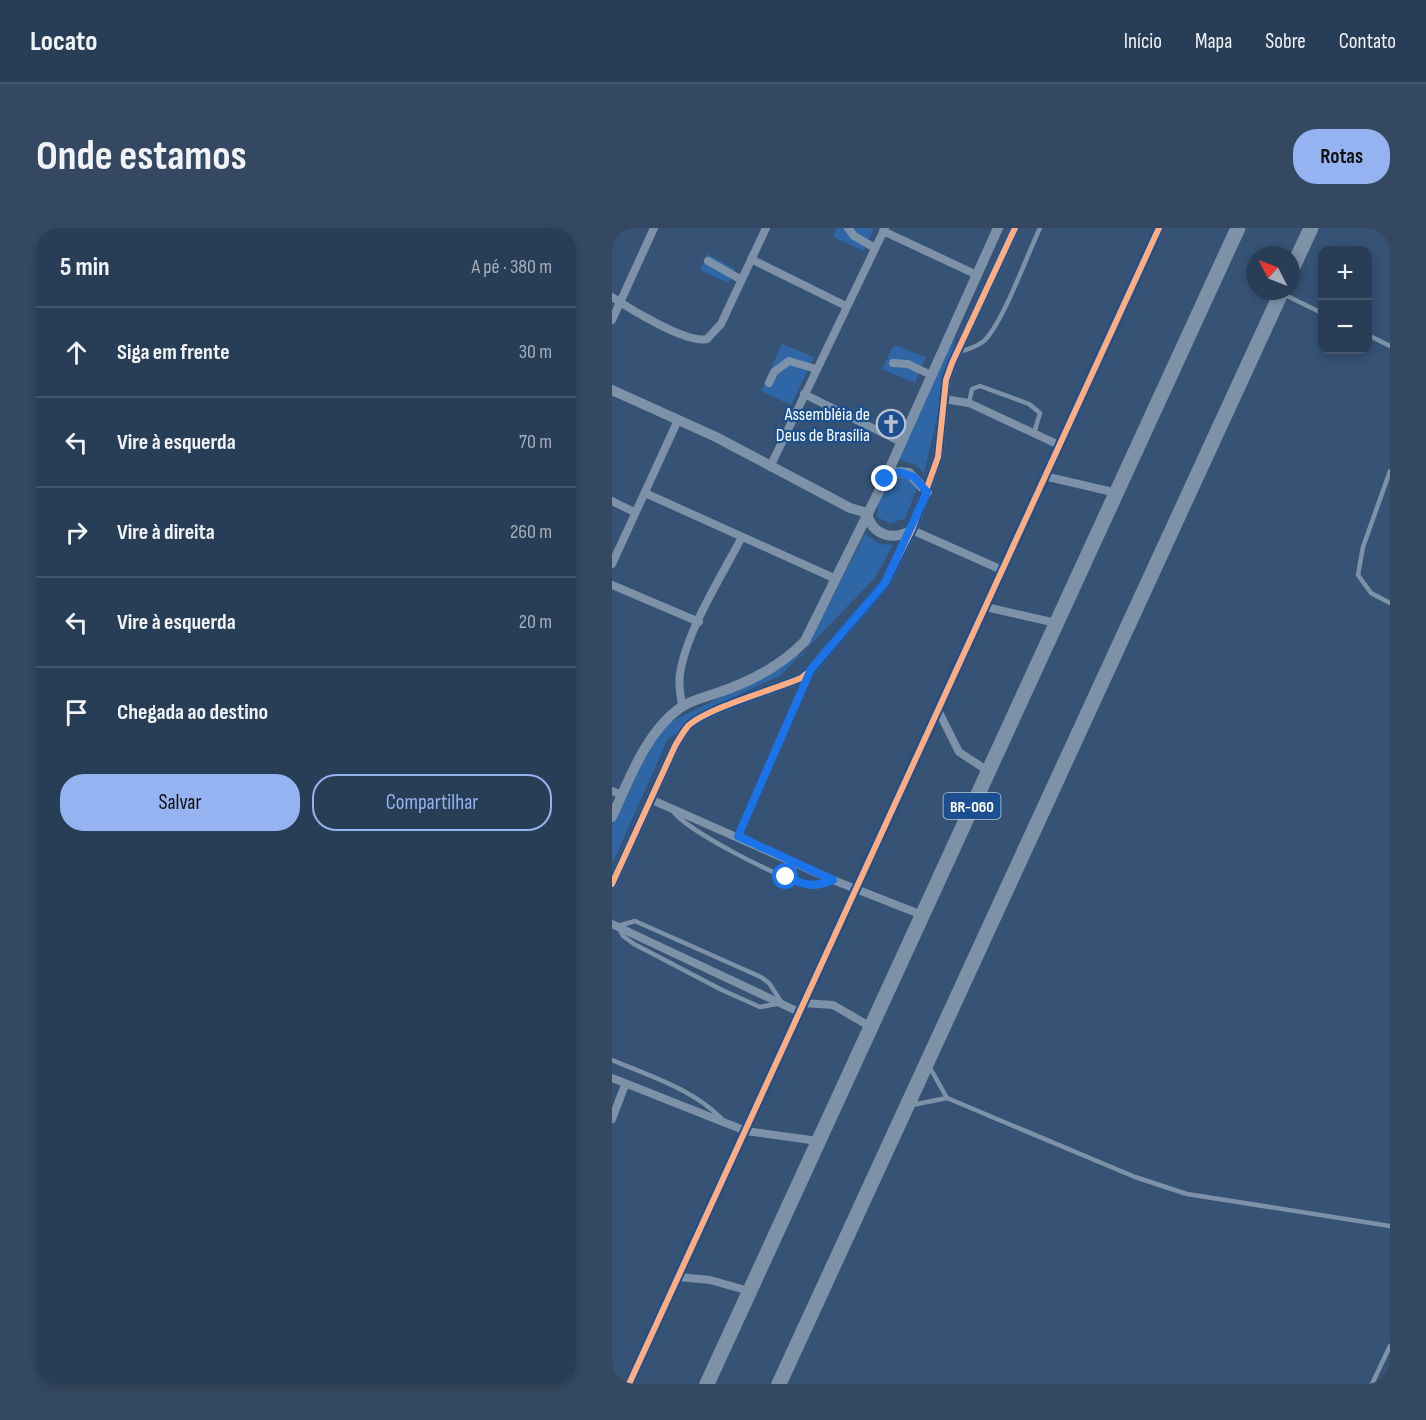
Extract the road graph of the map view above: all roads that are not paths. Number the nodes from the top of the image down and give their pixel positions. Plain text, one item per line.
1 (654, 228) edge
2 (766, 228) edge
3 (848, 228) edge
4 (998, 228) edge
5 (1015, 228) edge
6 (1040, 228) edge
7 (1159, 228) edge
8 (1239, 228) edge
9 (1311, 228) edge
10 (884, 230) edge
11 (875, 248) junction
12 (1300, 252) edge
13 (751, 259) junction
14 (708, 261) dead end
15 (977, 275) junction
16 (740, 279) junction
17 (612, 297) edge
18 (1278, 300) edge
19 (1298, 300) edge
20 (620, 303) junction
21 (846, 306) junction
22 (1318, 310) edge
23 (612, 320) edge
24 (1372, 337) edge
25 (1390, 346) edge
26 (958, 352) junction
27 (893, 363) dead end
28 (816, 369) junction
29 (931, 375) junction
30 (769, 383) dead end
31 (612, 390) edge
32 (804, 394) junction
33 (944, 399) junction
34 (969, 403) junction
35 (678, 420) junction
36 (1034, 433) junction
37 (901, 442) junction
38 (1059, 445) junction
39 (770, 467) junction
40 (1390, 471) edge
41 (1044, 476) junction
42 (885, 479) junction
43 (927, 492) junction
44 (645, 493) junction
45 (1117, 493) junction
46 (612, 501) edge
47 (634, 512) junction
48 (867, 513) junction
49 (912, 530) junction
50 (742, 537) junction
51 (612, 564) edge
52 (1002, 570) junction
53 (836, 579) junction
54 (612, 585) edge
55 (1390, 603) edge
56 (986, 607) junction
57 (699, 622) junction
58 (1056, 623) junction
59 (811, 669) junction
60 (682, 706) junction
61 (938, 710) junction
62 (988, 771) junction
63 (617, 793) edge
64 (650, 799) junction
65 (670, 806) junction
66 (612, 817) edge
67 (738, 836) junction
68 (833, 880) junction
69 (612, 884) edge
70 (855, 890) junction
71 (922, 915) junction
72 (615, 925) edge
73 (803, 1002) junction
74 (782, 1004) junction
75 (799, 1012) junction
76 (871, 1027) junction
77 (612, 1060) edge
78 (927, 1063) junction
79 (612, 1078) edge
80 (625, 1085) junction
81 (947, 1098) junction
82 (907, 1107) junction
83 (612, 1119) edge
84 (727, 1124) junction
85 (746, 1131) junction
86 (818, 1141) junction
87 (1390, 1226) edge
88 (679, 1277) junction
89 (749, 1291) junction
90 (1390, 1346) edge
91 (1390, 1375) edge
92 (629, 1384) edge
93 (707, 1384) edge
94 (779, 1384) edge
95 (1373, 1384) edge
96 (1386, 1384) edge

1 - 20 street
2 - 13 street
3 - 11 street
4 - 15 street
5 - 26 street
6 - 26 lane
7 - 38 street
8 - 45 highway, BR-060
9 - 12 highway
10 - 11 street
10 - 15 street
11 - 21 street
13 - 16 street
13 - 21 street
14 - 16 street
15 - 29 street
16 - 20 street
17 - 20 street
18 - 78 highway
19 - 22 lane
20 - 23 street
21 - 28 street
24 - 25 lane
26 - 33 street
27 - 29 street
28 - 30 street
28 - 32 street
29 - 37 street
31 - 35 street
32 - 37 street
32 - 39 street
33 - 34 street
33 - 43 street
34 - 36 street
34 - 36 lane
35 - 39 street
35 - 44 street
36 - 38 street
37 - 42 street
38 - 41 street
39 - 48 street
40 - 55 lane
41 - 45 street
41 - 52 street
42 - 43 street
42 - 48 street
43 - 49 street
44 - 47 street
44 - 50 street
45 - 58 highway, BR-060
46 - 47 street
47 - 51 street
48 - 49 street
48 - 53 street
49 - 52 street
49 - 59 street
50 - 53 street
50 - 57 street
52 - 56 street
53 - 60 street
54 - 57 street
56 - 58 street
56 - 61 street
57 - 60 street
58 - 62 highway, BR-060
59 - 64 street
59 - 67 lane
60 - 63 street
61 - 62 street
61 - 70 street
62 - 71 highway, BR-060
63 - 66 street
64 - 65 street
64 - 69 street
65 - 67 street
65 - 68 lane
67 - 68 street
68 - 70 street
70 - 71 street
70 - 73 street
71 - 76 highway, BR-060
72 - 74 street
72 - 74 lane
72 - 74 lane
73 - 75 street
73 - 76 street
74 - 75 street
75 - 85 street
76 - 86 highway, BR-060
77 - 84 lane
78 - 81 lane
78 - 82 highway
79 - 80 street
80 - 83 street
80 - 84 street
81 - 82 lane
81 - 87 lane
82 - 94 highway
84 - 85 street
85 - 86 street
85 - 88 street
86 - 89 highway, BR-060
88 - 89 street
88 - 92 street
89 - 93 highway, BR-060
90 - 95 lane
91 - 96 lane

